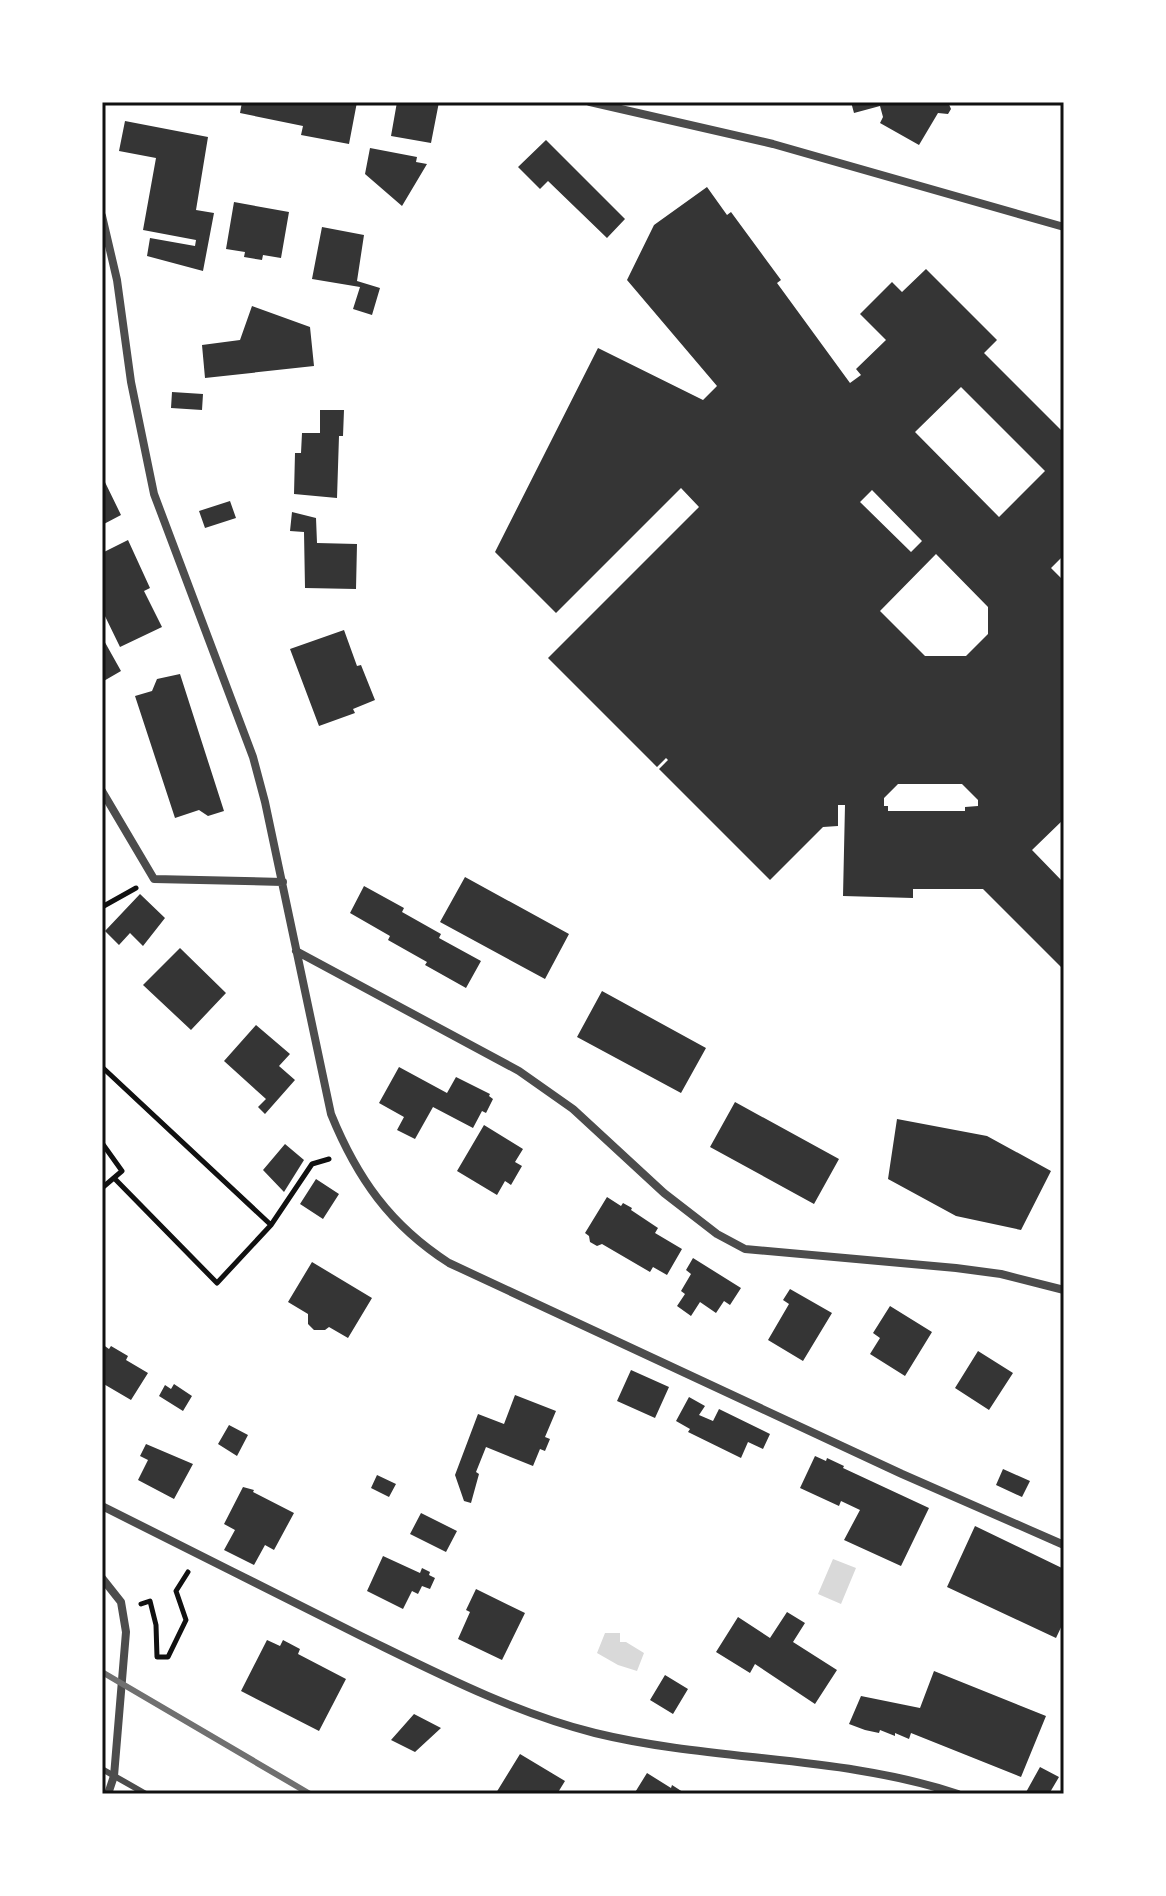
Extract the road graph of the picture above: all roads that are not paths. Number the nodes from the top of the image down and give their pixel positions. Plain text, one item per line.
1 (590, 102) edge
2 (102, 216) edge
3 (1064, 227) edge
4 (102, 791) edge
5 (283, 882) junction
6 (296, 951) junction
7 (1064, 1290) edge
8 (102, 1506) edge
9 (1064, 1545) edge
10 (102, 1578) edge
11 (102, 1769) edge
12 (114, 1776) junction
13 (108, 1794) edge
14 (146, 1794) edge
15 (958, 1794) edge

1 - 3 street
2 - 5 street
4 - 5 street
5 - 6 street
6 - 7 street
6 - 9 street
8 - 15 street
10 - 12 street
11 - 12 lane
12 - 13 street
12 - 14 lane

